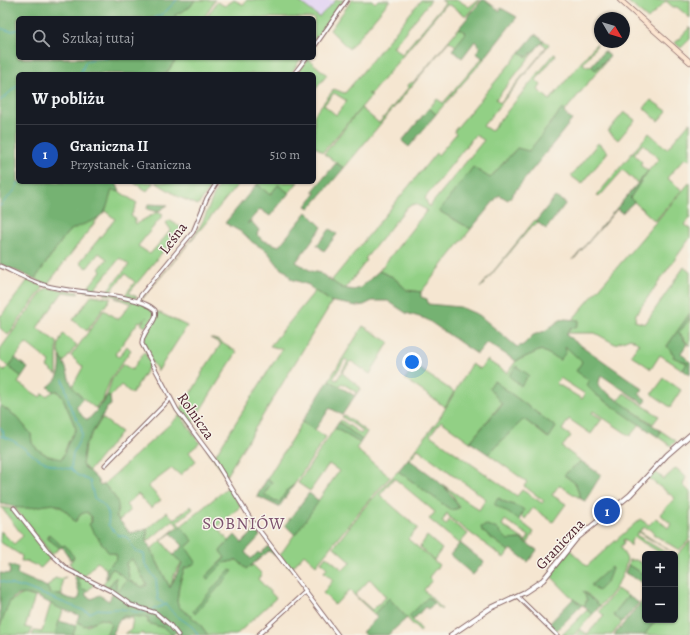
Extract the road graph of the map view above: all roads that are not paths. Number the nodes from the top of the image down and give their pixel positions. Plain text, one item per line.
1 (347, 0) edge
2 (620, 0) edge
3 (316, 44) edge
4 (304, 60) edge
5 (690, 62) edge
6 (296, 72) edge
7 (216, 184) edge
8 (0, 266) edge
9 (138, 301) junction
10 (170, 399) junction
11 (690, 435) edge
12 (105, 465) dead end
13 (14, 508) dead end
14 (305, 592) junction
15 (517, 596) junction
16 (178, 635) edge
17 (258, 635) edge
18 (338, 635) edge
19 (451, 635) edge
20 (557, 635) edge

1 - 3 street
2 - 5 main road
4 - 6 street
7 - 9 street, Leśna
8 - 9 street, Rolnicza
9 - 10 street, Rolnicza
10 - 12 street
10 - 14 street, Rolnicza
11 - 15 street, Graniczna
13 - 16 street
14 - 17 street
14 - 18 street, Rolnicza
15 - 19 street, Graniczna
15 - 20 street

